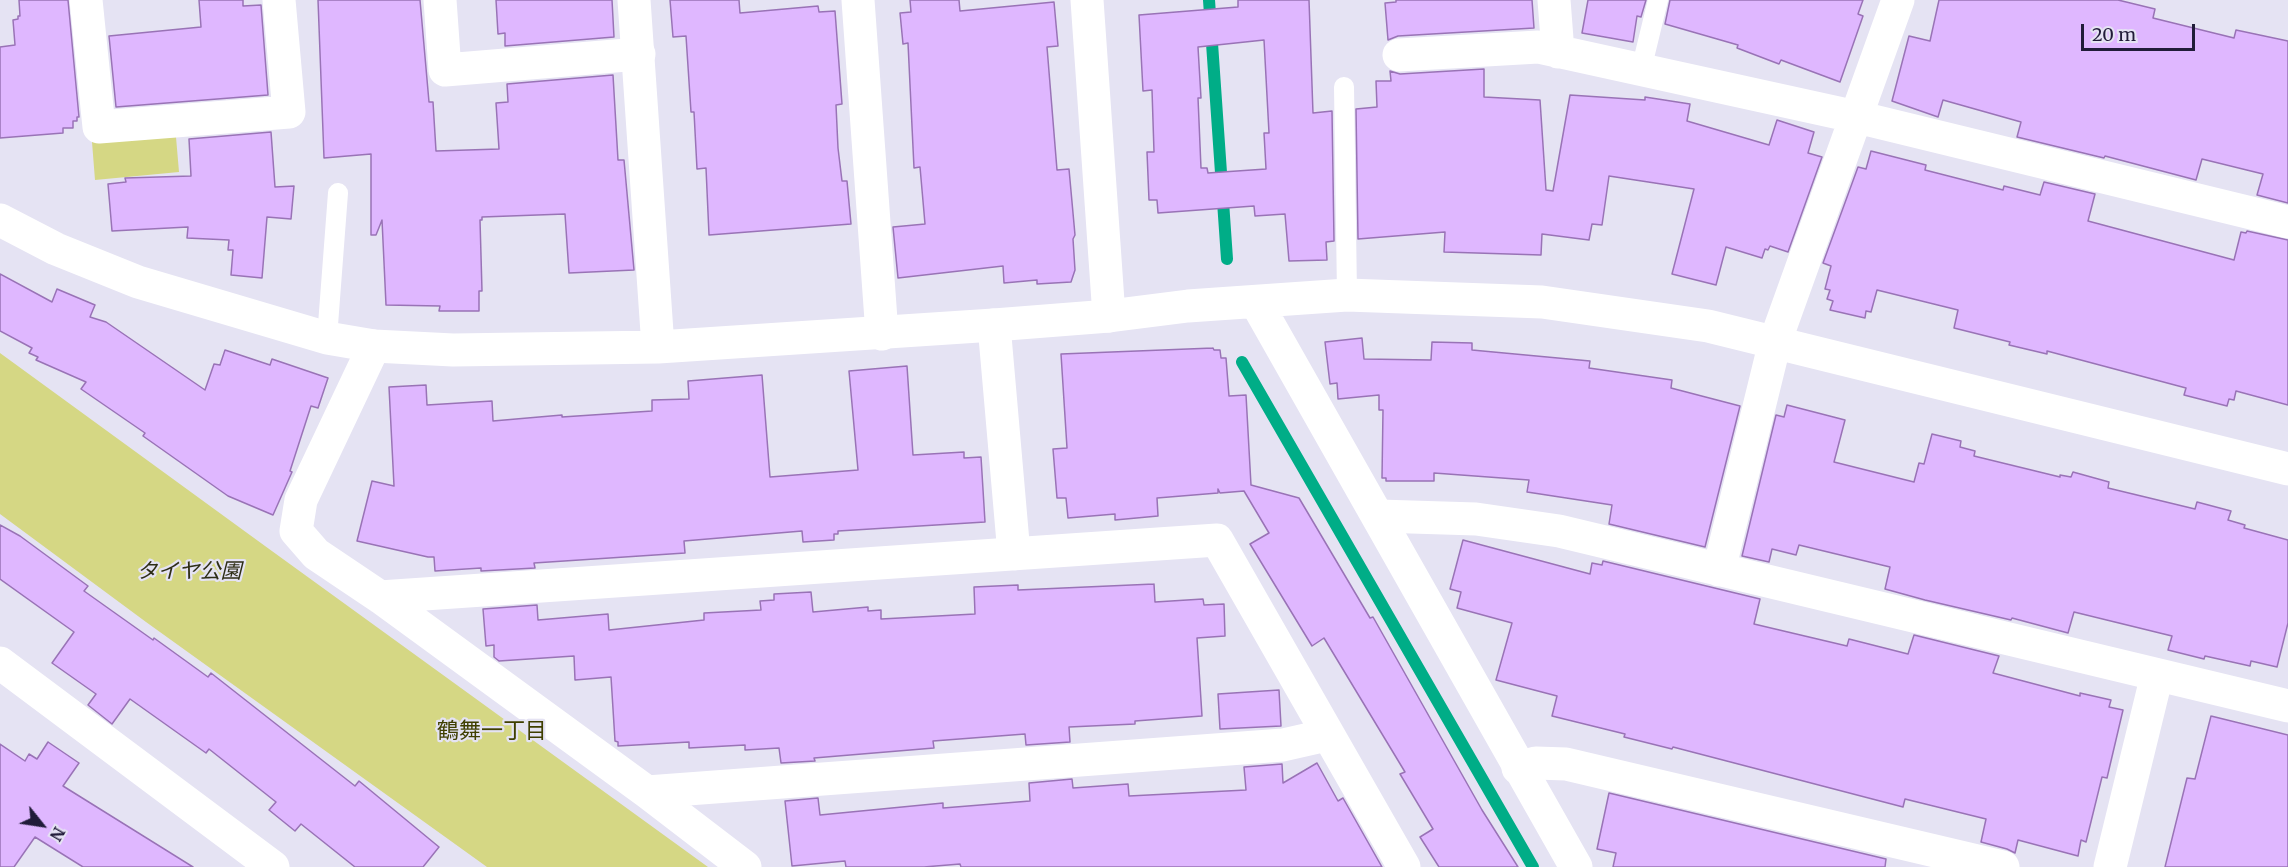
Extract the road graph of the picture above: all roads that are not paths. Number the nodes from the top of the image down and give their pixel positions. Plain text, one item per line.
1 (86, 0) edge
2 (279, 0) edge
3 (440, 0) edge
4 (634, 0) edge
5 (858, 0) edge
6 (1088, 0) edge
7 (1554, 0) edge
8 (1658, 0) edge
9 (1898, 0) edge
10 (1558, 52) junction
11 (639, 54) junction
12 (1399, 55) dead end
13 (1641, 70) junction
14 (1344, 87) dead end
15 (1857, 117) junction
16 (338, 193) dead end
17 (0, 220) edge
18 (2288, 222) edge
19 (1347, 295) junction
20 (1256, 302) junction
21 (1109, 316) junction
22 (994, 325) junction
23 (882, 334) junction
24 (327, 338) junction
25 (1775, 342) junction
26 (374, 346) junction
27 (658, 347) junction
28 (2288, 469) edge
29 (1379, 516) junction
30 (1014, 554) junction
31 (1719, 570) junction
32 (380, 597) junction
33 (0, 663) edge
34 (2157, 675) junction
35 (2288, 706) edge
36 (1327, 735) junction
37 (1518, 768) junction
38 (647, 792) junction
39 (273, 867) edge
40 (745, 867) edge
41 (1404, 867) edge
42 (1576, 867) edge
43 (2003, 867) edge
44 (2110, 867) edge

1 - 2 street
3 - 11 street
4 - 11 street
5 - 23 street
6 - 21 street
7 - 10 street
8 - 13 lane
9 - 15 street
10 - 12 street
10 - 13 street
11 - 27 street
13 - 15 street
14 - 19 lane
15 - 18 street
15 - 25 street
16 - 24 lane
17 - 24 street
19 - 20 street
19 - 25 street
20 - 21 street
20 - 29 street
21 - 22 street
22 - 23 street
22 - 30 street
23 - 27 street
24 - 26 street
25 - 28 street
25 - 31 street
26 - 27 street
26 - 32 street
29 - 31 street
29 - 37 street
30 - 32 street
30 - 36 street
31 - 34 street
32 - 38 street
33 - 39 street
34 - 35 street
34 - 44 street
36 - 38 street
36 - 41 street
37 - 42 street
37 - 43 street
38 - 40 street

